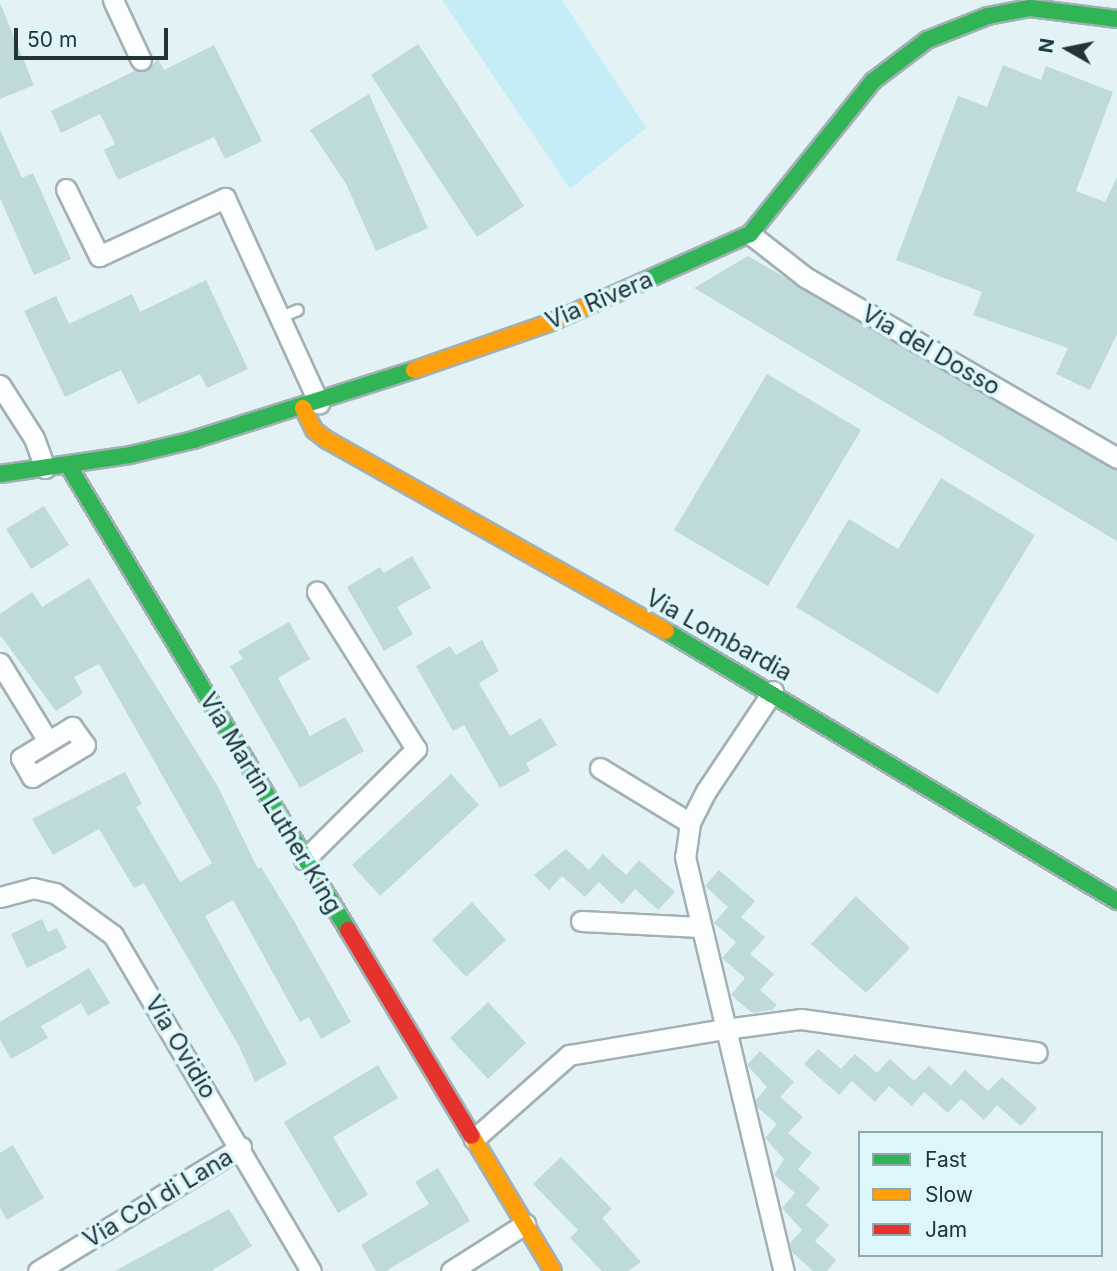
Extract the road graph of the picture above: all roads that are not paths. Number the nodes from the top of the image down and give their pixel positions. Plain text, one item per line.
1 (113, 0) edge
2 (1054, 4) edge
3 (1117, 19) edge
4 (141, 60) dead end
5 (66, 189) dead end
6 (750, 234) junction
7 (0, 385) edge
8 (311, 406) junction
9 (1117, 458) edge
10 (68, 465) junction
11 (45, 468) junction
12 (0, 474) edge
13 (317, 592) dead end
14 (0, 663) edge
15 (773, 691) junction
16 (48, 741) dead end
17 (600, 768) dead end
18 (690, 823) junction
19 (304, 860) junction
20 (0, 897) edge
21 (1117, 901) edge
22 (581, 921) dead end
23 (700, 927) junction
24 (724, 1029) junction
25 (1037, 1052) dead end
26 (474, 1139) junction
27 (241, 1147) junction
28 (525, 1224) junction
29 (38, 1271) edge
30 (311, 1271) edge
31 (451, 1271) edge
32 (553, 1271) edge
33 (783, 1271) edge

1 - 4 street
2 - 3 street, Via Rivera
2 - 6 street, Via Rivera
5 - 8 street
6 - 8 street, Via Rivera
6 - 9 street, Via del Dosso
7 - 11 street
8 - 10 street, Via Rivera
8 - 15 street, Via Lombardia
10 - 11 street, Via Rivera
10 - 19 street, Via Martin Luther King
11 - 12 street, Via Rivera
13 - 19 street
14 - 16 street
15 - 18 street
15 - 21 street, Via Lombardia
17 - 18 street
18 - 23 street
19 - 26 street, Via Martin Luther King
20 - 27 street, Via Ovidio
22 - 23 street
23 - 24 street
24 - 25 street
24 - 26 street
24 - 33 street
26 - 28 street, Via Martin Luther King
27 - 29 street, Via Col di Lana
27 - 30 street, Via Ovidio
28 - 31 street
28 - 32 street, Via Martin Luther King

